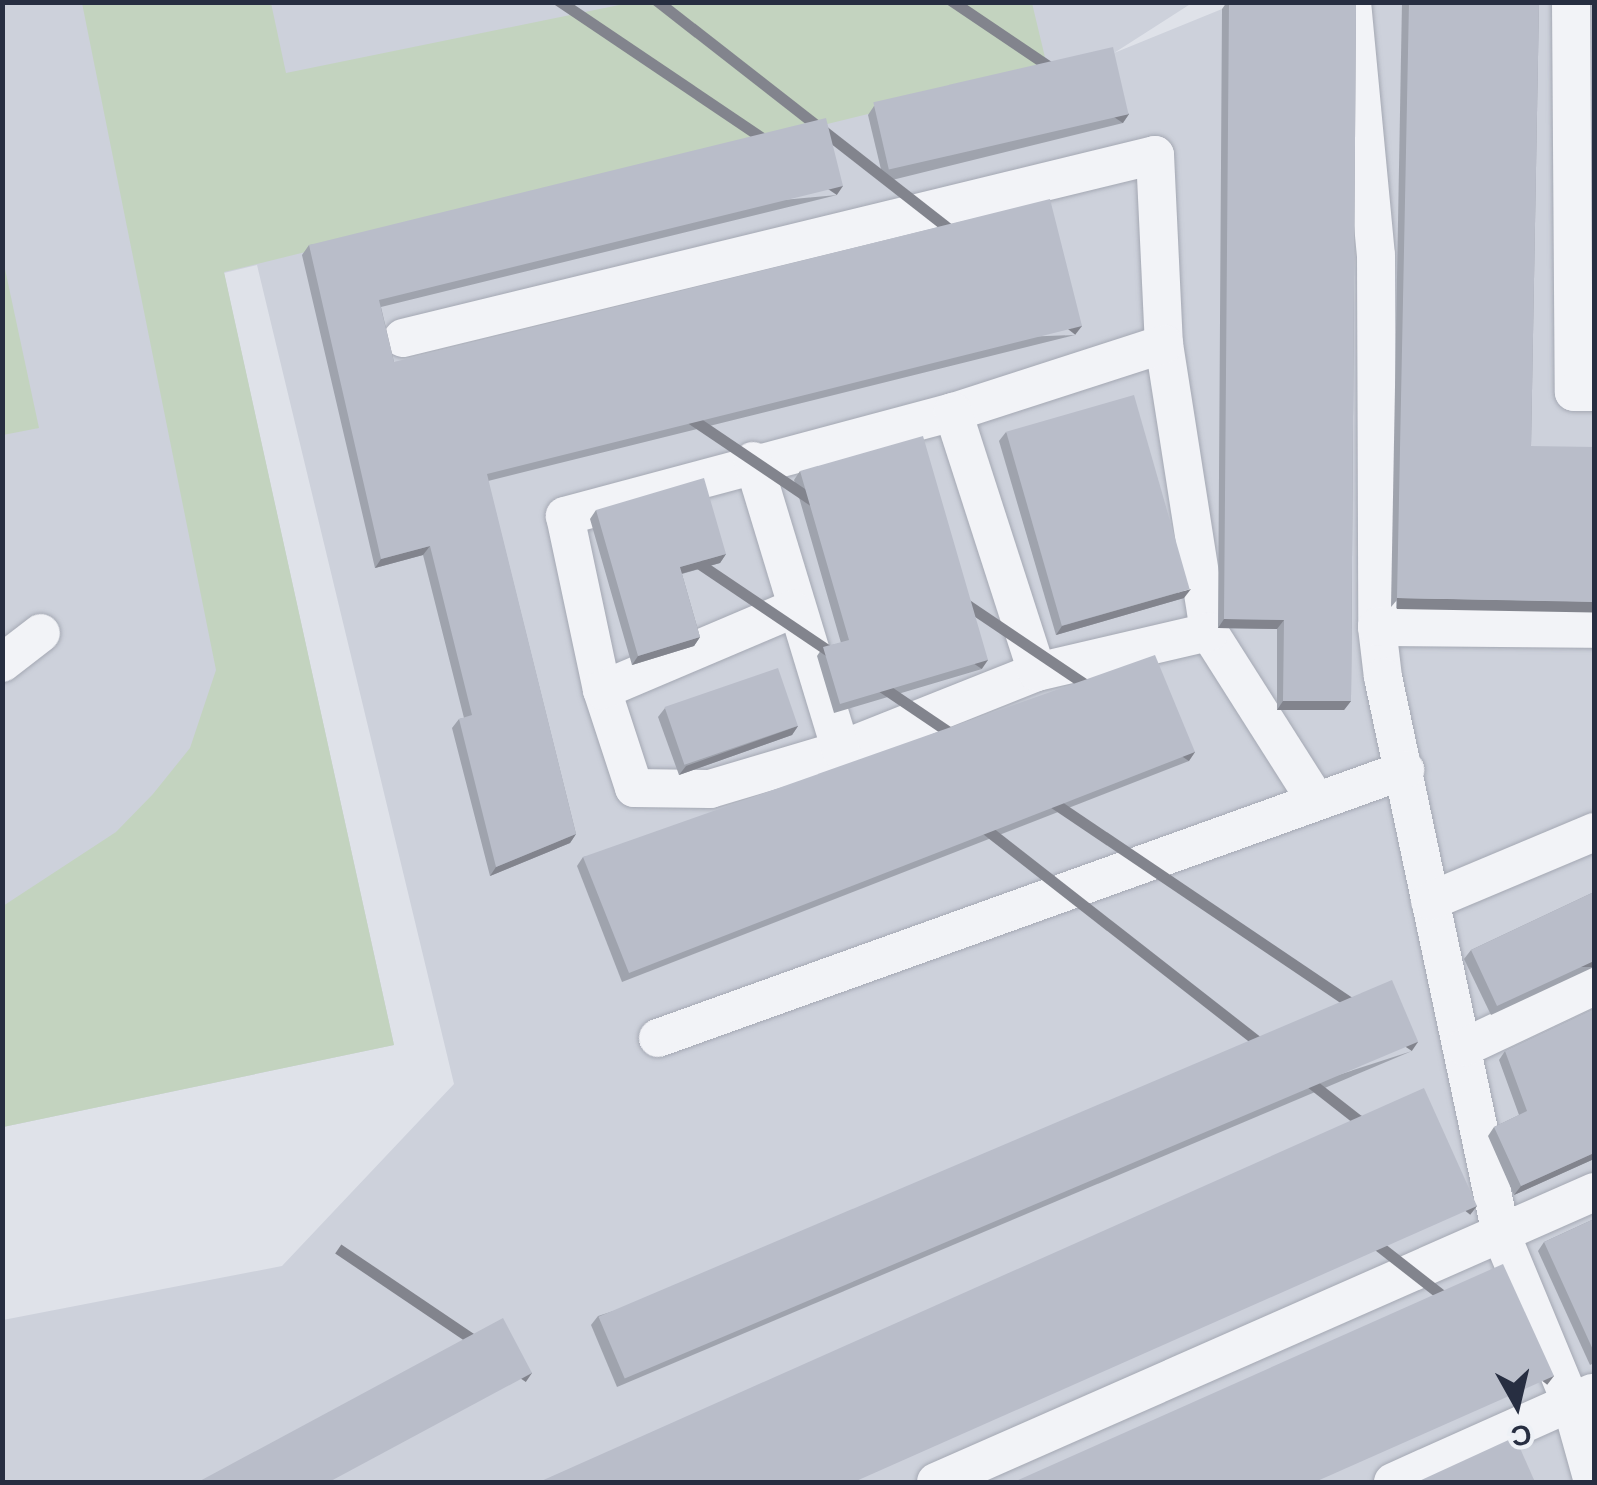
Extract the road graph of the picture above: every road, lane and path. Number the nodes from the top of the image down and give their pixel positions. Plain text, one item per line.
1 (1352, 2) edge
2 (1571, 2) edge
3 (403, 338) dead end
4 (1164, 344) junction
5 (1594, 392) edge
6 (953, 412) junction
7 (753, 461) junction
8 (793, 610) junction
9 (1377, 627) junction
10 (1594, 629) edge
11 (1209, 632) junction
12 (41, 633) dead end
13 (2, 663) edge
14 (1037, 672) junction
15 (602, 690) junction
16 (841, 750) junction
17 (1404, 770) junction
18 (1315, 800) junction
19 (1594, 832) edge
20 (1430, 901) junction
21 (1594, 986) edge
22 (658, 1038) dead end
23 (1465, 1047) junction
24 (1594, 1192) edge
25 (1501, 1234) junction
26 (1583, 1398) edge
27 (936, 1482) edge
28 (1393, 1482) edge
29 (1593, 1482) edge

1 - 9 lane
2 - 5 lane
3 - 4 lane
4 - 6 lane
4 - 11 lane
6 - 7 lane
6 - 14 lane
7 - 8 lane
7 - 15 lane
8 - 15 lane
8 - 16 lane
9 - 10 lane
9 - 17 lane
11 - 14 lane
11 - 18 lane
12 - 13 lane
14 - 16 lane
15 - 16 lane
17 - 18 lane
17 - 20 lane
18 - 22 lane
19 - 20 lane
20 - 23 lane
21 - 23 lane
23 - 25 lane
24 - 25 lane
25 - 26 lane
25 - 27 lane
26 - 28 lane
26 - 29 lane

